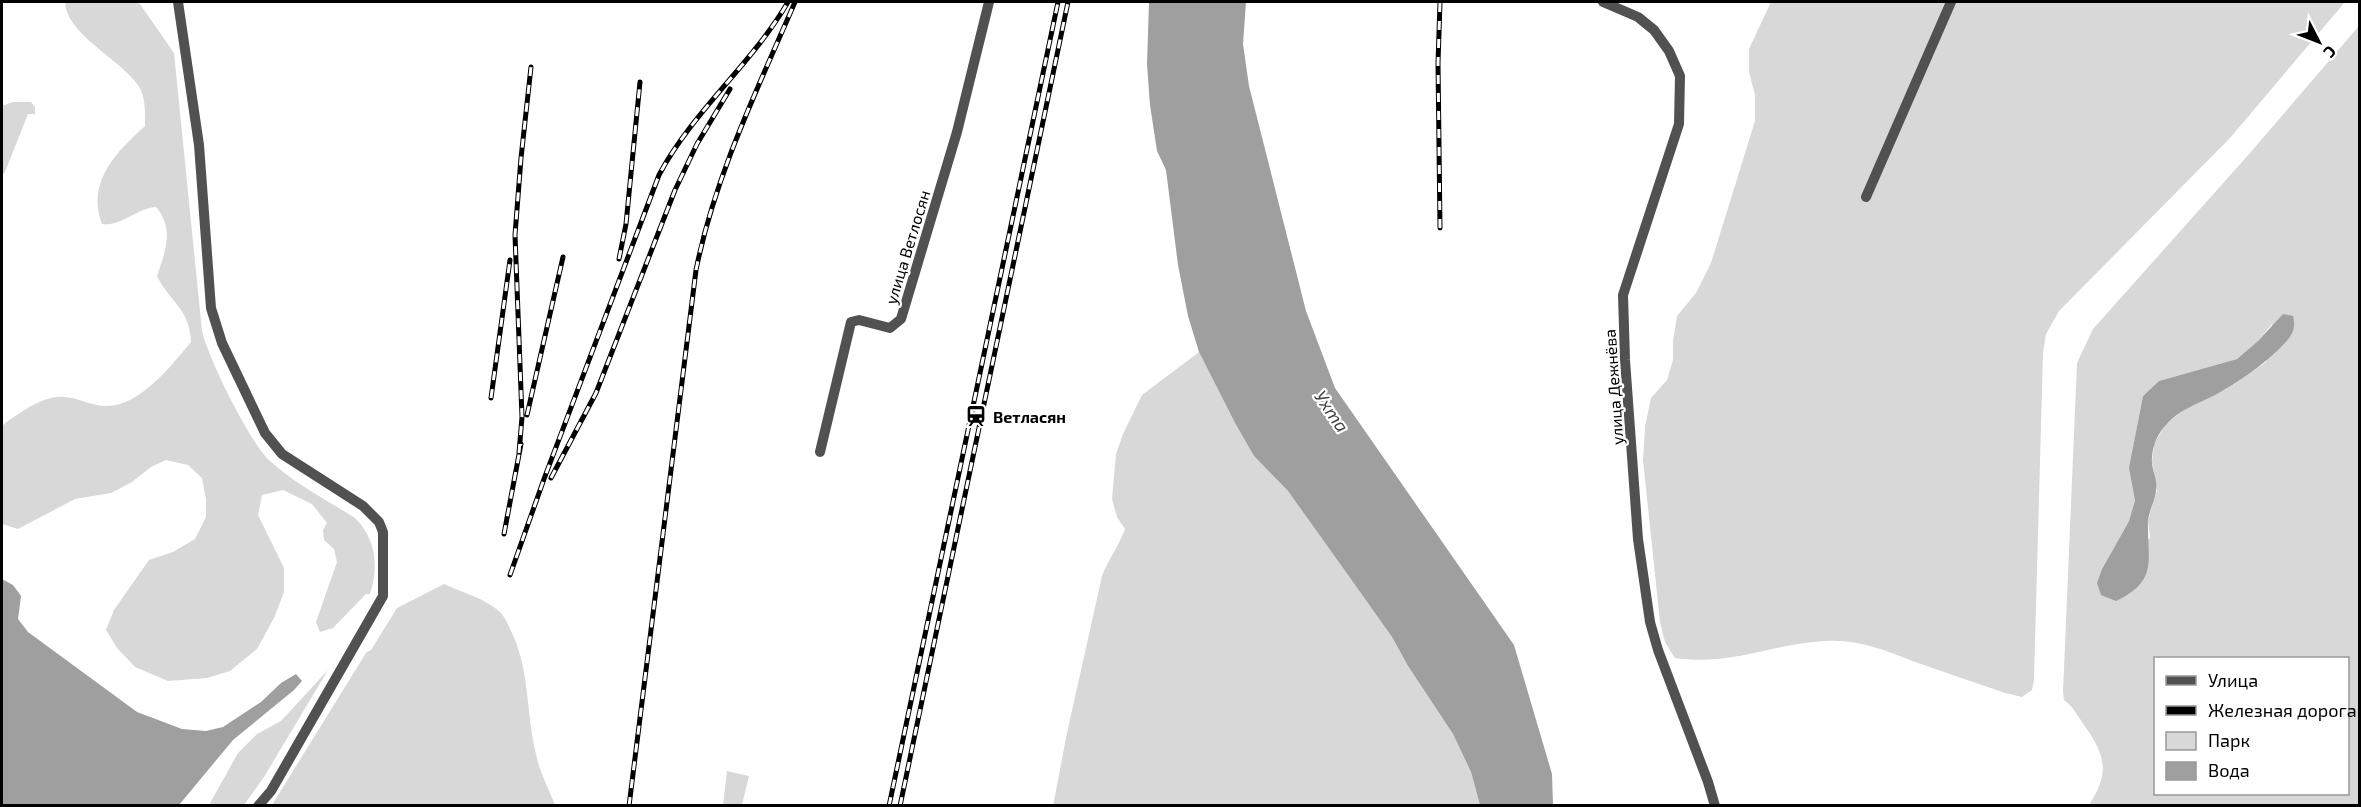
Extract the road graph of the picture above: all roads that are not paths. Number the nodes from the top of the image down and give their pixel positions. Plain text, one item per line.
1 (178, 2) edge
2 (989, 2) edge
3 (1603, 2) edge
4 (1951, 2) edge
5 (1866, 197) dead end
6 (820, 452) dead end
7 (258, 806) edge
8 (1715, 806) edge

1 - 7 street
2 - 6 street, улица Ветлосян
3 - 8 street, улица Дежнёва
4 - 5 street

